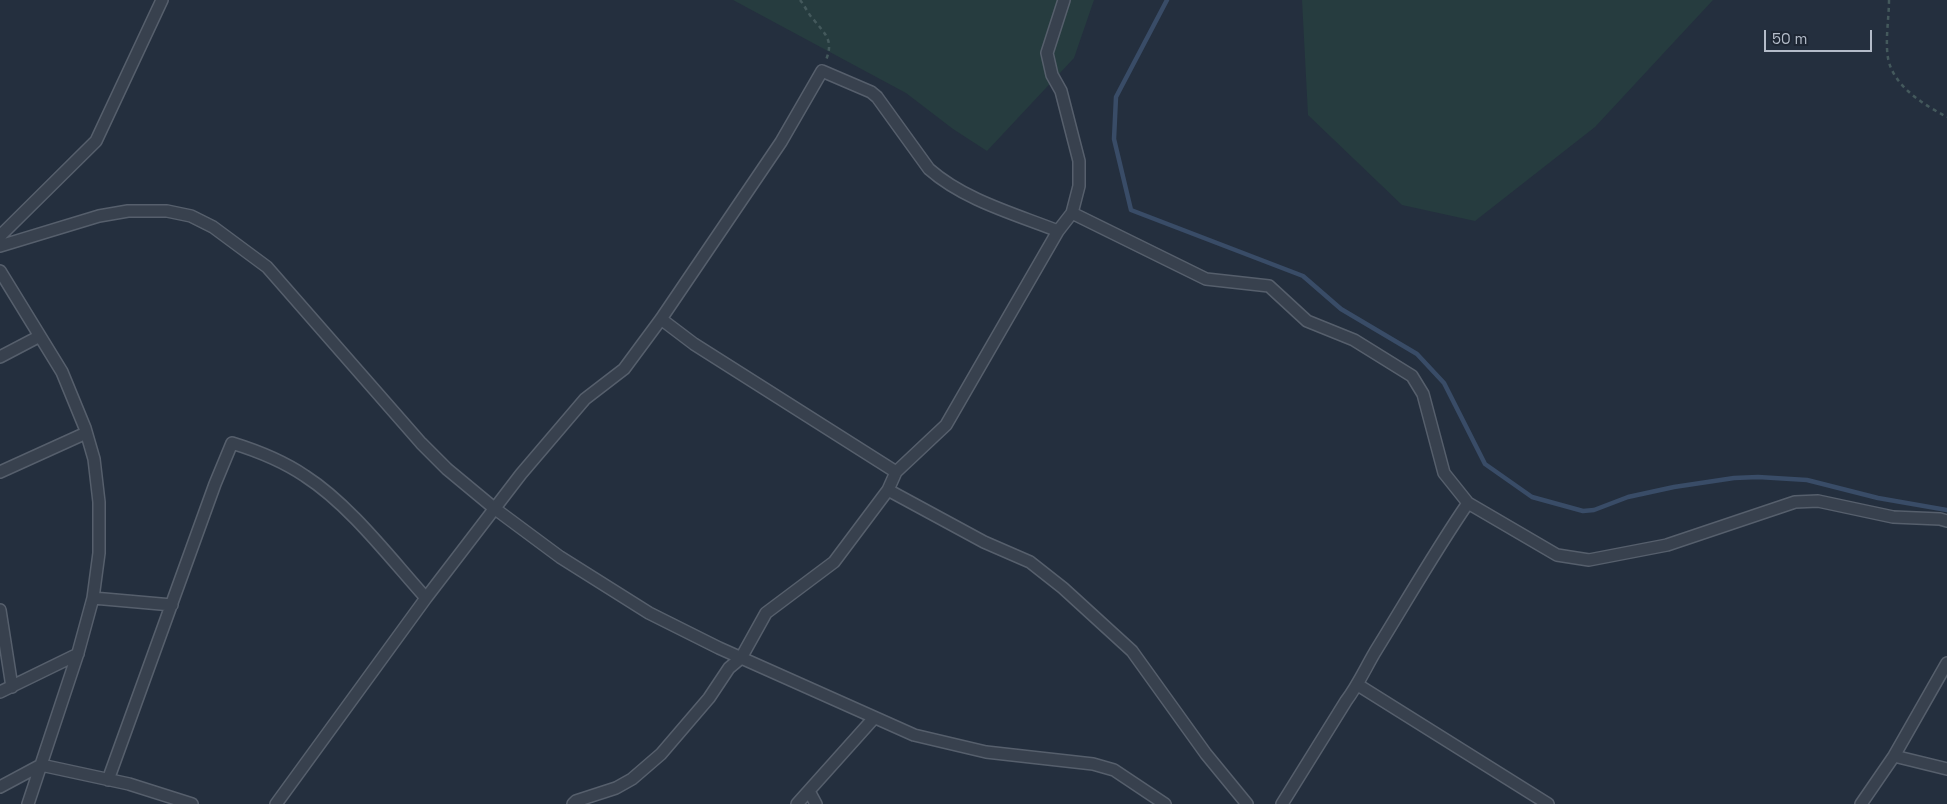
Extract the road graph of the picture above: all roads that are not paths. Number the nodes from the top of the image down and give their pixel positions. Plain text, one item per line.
1 (162, 0) edge
2 (1064, 0) edge
3 (1072, 213) junction
4 (1058, 231) junction
5 (0, 236) edge
6 (0, 246) edge
7 (0, 271) edge
8 (661, 319) junction
9 (40, 336) junction
10 (0, 357) edge
11 (86, 433) junction
12 (0, 472) edge
13 (896, 472) junction
14 (888, 490) junction
15 (1468, 503) junction
16 (494, 508) junction
17 (1947, 521) edge
18 (94, 598) junction
19 (426, 598) junction
20 (172, 605) junction
21 (0, 610) edge
22 (78, 654) junction
23 (741, 658) junction
24 (1947, 663) edge
25 (1358, 685) junction
26 (12, 687) junction
27 (0, 692) edge
28 (874, 718) junction
29 (1894, 756) junction
30 (41, 765) junction
31 (1947, 769) edge
32 (108, 780) junction
33 (0, 787) edge
34 (809, 791) junction
35 (28, 804) edge
36 (192, 804) edge
37 (276, 804) edge
38 (573, 804) edge
39 (797, 804) edge
40 (816, 804) edge
41 (1165, 804) edge
42 (1247, 804) edge
43 (1282, 804) edge
44 (1548, 804) edge
45 (1861, 804) edge

1 - 5 street
2 - 3 street
3 - 4 street
3 - 15 street
4 - 8 street
4 - 13 street
6 - 16 street
7 - 9 street
8 - 13 street
8 - 16 street
9 - 10 street
9 - 11 street
11 - 12 street
11 - 18 street
13 - 14 street
14 - 23 street
14 - 42 street
15 - 17 street
15 - 25 street
16 - 19 street
16 - 23 street
18 - 20 street
18 - 22 street
19 - 20 street
19 - 37 street
20 - 32 street
21 - 26 street
22 - 26 street
22 - 30 street
23 - 28 street
23 - 38 street
24 - 29 street
25 - 43 street
25 - 44 street
26 - 27 street
28 - 34 street
28 - 41 street
29 - 31 street
29 - 45 street
30 - 32 street
30 - 33 street
30 - 35 street
32 - 36 street
34 - 39 street
34 - 40 street

